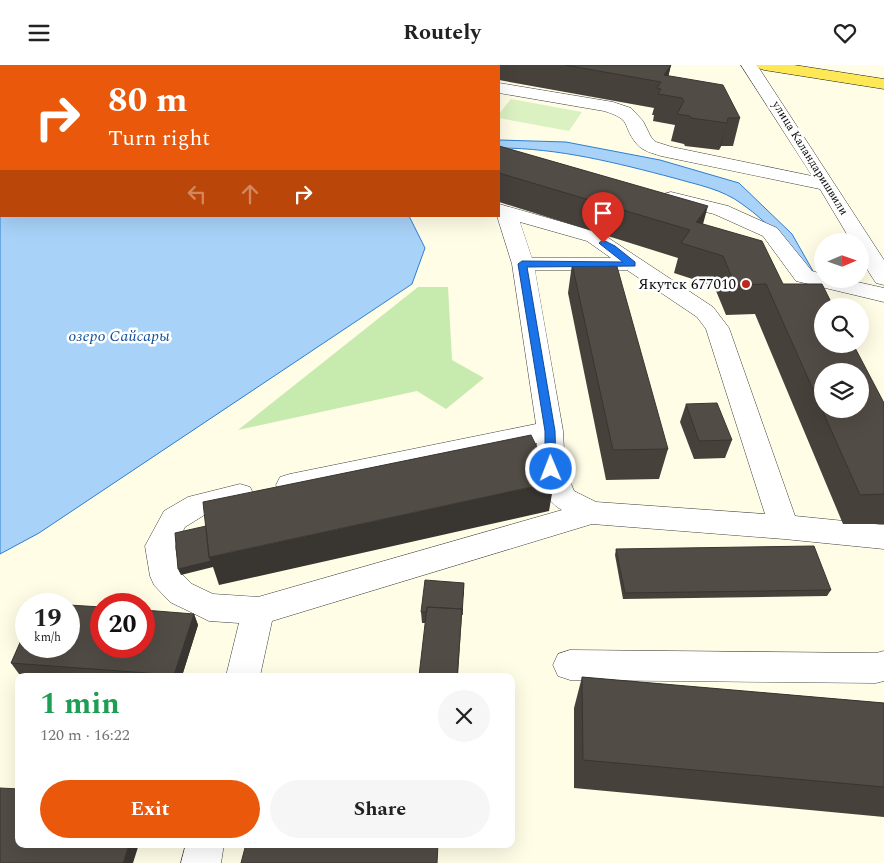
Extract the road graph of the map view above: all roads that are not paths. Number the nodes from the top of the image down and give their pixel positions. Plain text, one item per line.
1 (749, 65) edge
2 (764, 65) edge
3 (884, 84) edge
4 (500, 88) edge
5 (827, 185) junction
6 (656, 194) edge
7 (502, 211) edge
8 (879, 261) edge
9 (522, 264) junction
10 (632, 264) junction
11 (884, 278) edge
12 (884, 295) edge
13 (550, 431) junction
14 (592, 513) junction
15 (784, 527) junction
16 (884, 537) edge
17 (258, 611) junction
18 (570, 665) dead end
19 (884, 666) edge
20 (244, 673) edge
21 (204, 848) edge
22 (201, 863) edge

1 - 5 street, улица Каландаришвили
2 - 3 main road
4 - 5 street
5 - 8 street, улица Каландаришвили
6 - 12 street
7 - 9 street
7 - 10 street
8 - 11 street, улица Каландаришвили
9 - 10 street
9 - 13 street
10 - 15 street
13 - 14 street
13 - 17 street
14 - 15 street
14 - 17 street
15 - 16 street
17 - 20 street
18 - 19 street
21 - 22 street

